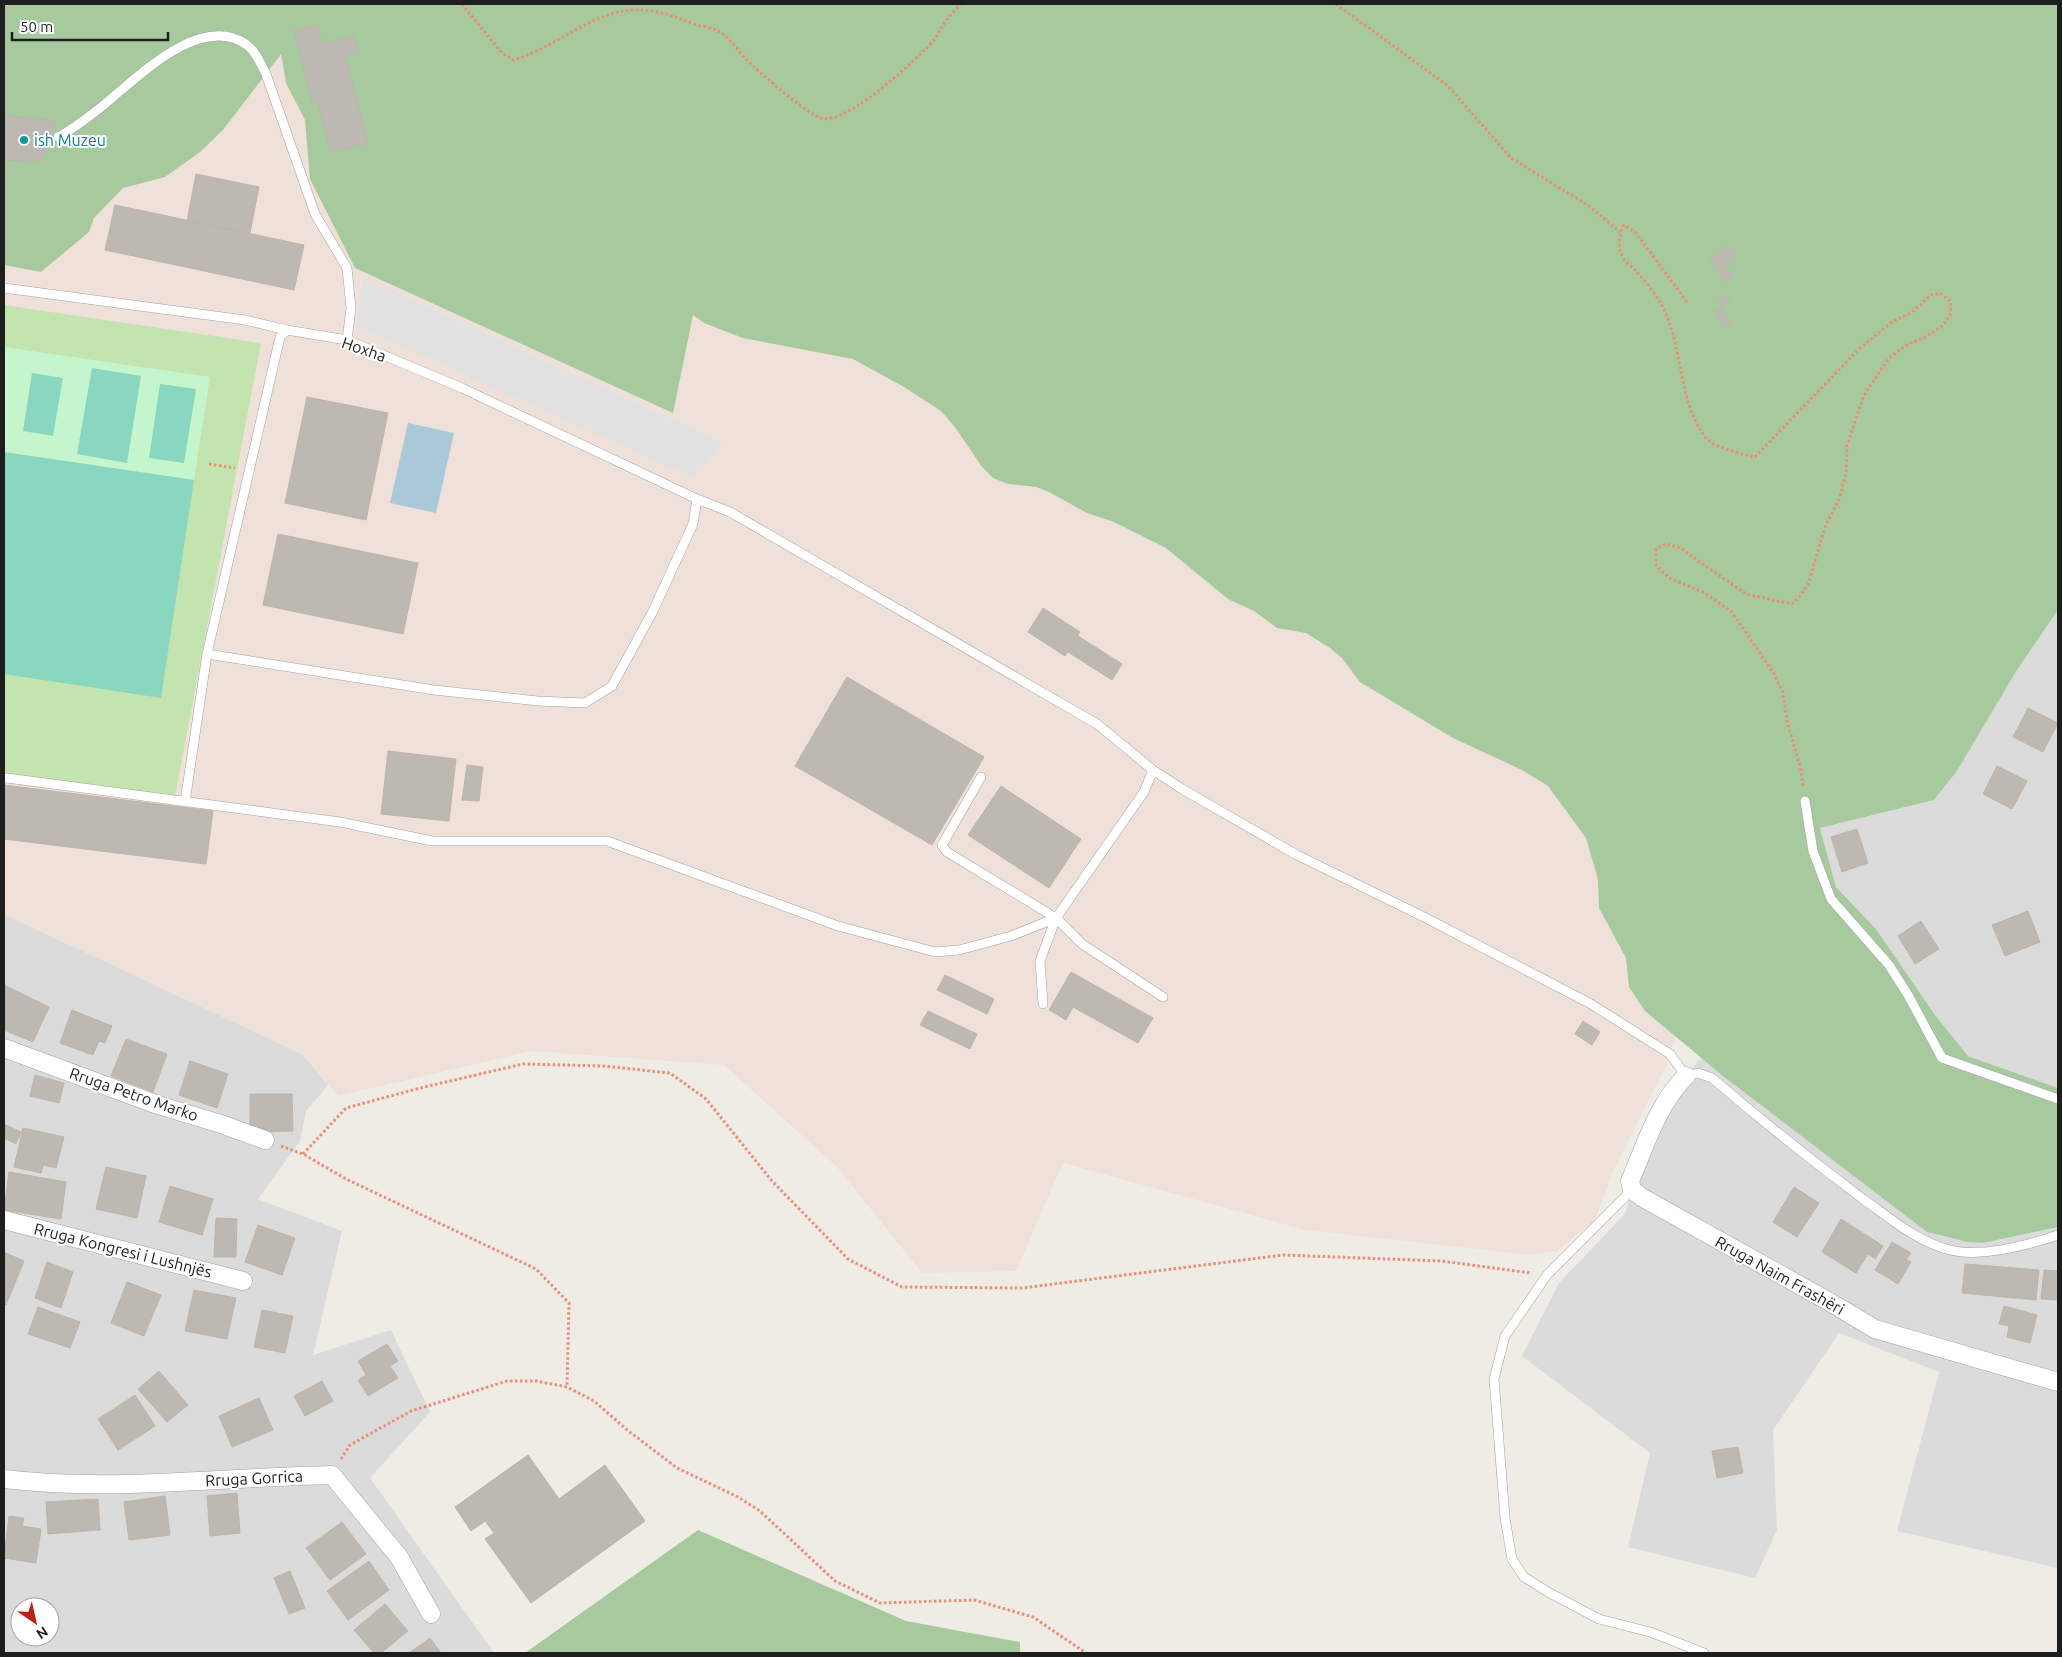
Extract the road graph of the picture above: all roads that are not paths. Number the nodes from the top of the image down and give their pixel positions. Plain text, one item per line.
1 (58, 137) dead end
2 (4, 288) edge
3 (282, 332) junction
4 (347, 340) junction
5 (697, 499) junction
6 (207, 654) junction
7 (1153, 770) junction
8 (981, 777) dead end
9 (7, 778) dead end
10 (1806, 801) road end
11 (185, 802) junction
12 (1056, 918) junction
13 (1163, 997) dead end
14 (1043, 1004) dead end
15 (4, 1048) edge
16 (1686, 1076) junction
17 (2058, 1099) edge
18 (265, 1140) road end
19 (1632, 1190) junction
20 (4, 1220) edge
21 (2058, 1235) edge
22 (243, 1281) dead end
23 (2058, 1382) edge
24 (4, 1478) edge
25 (431, 1614) dead end
26 (1704, 1653) edge

1 - 4 lane
2 - 3 lane, Hoxha
3 - 4 lane, Hoxha
3 - 6 lane
4 - 5 lane, Hoxha
5 - 6 lane
5 - 7 lane, Hoxha
6 - 11 lane
7 - 12 lane
7 - 16 lane, Hoxha
8 - 12 lane
9 - 11 lane
10 - 17 lane
11 - 12 lane
12 - 13 lane
12 - 14 lane
15 - 18 street, Rruga Petro Marko
16 - 19 street
16 - 21 lane
19 - 23 street, Rruga Naim Frashëri
19 - 26 lane
20 - 22 street, Rruga Kongresi i Lushnjës
24 - 25 street, Rruga Gorrica

